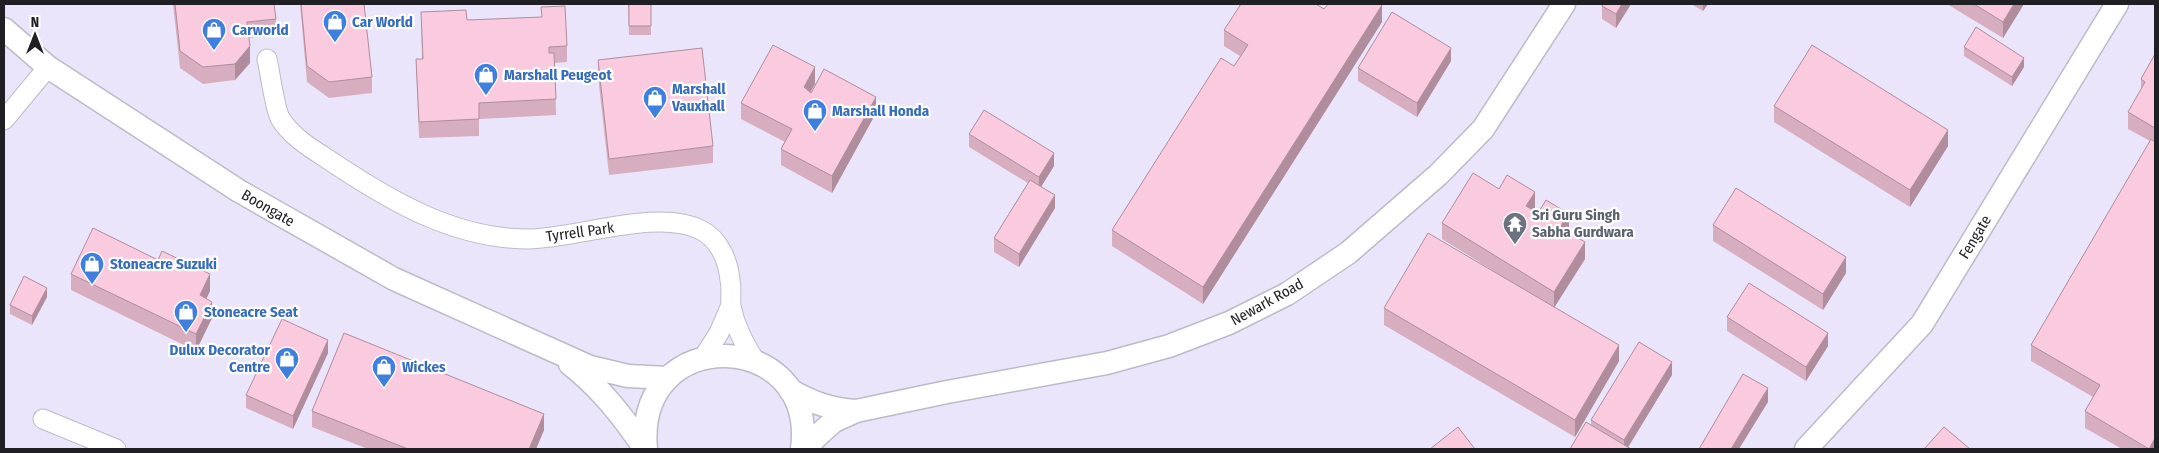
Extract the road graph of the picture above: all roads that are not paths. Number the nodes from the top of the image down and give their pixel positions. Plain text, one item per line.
1 (1564, 4) edge
2 (2117, 4) edge
3 (4, 28) edge
4 (267, 59) dead end
5 (48, 67) junction
6 (4, 120) edge
7 (731, 305) junction
8 (553, 351) junction
9 (703, 358) junction
10 (755, 361) junction
11 (668, 378) junction
12 (790, 390) junction
13 (856, 411) junction
14 (43, 419) dead end
15 (116, 449) edge
16 (645, 449) edge
17 (802, 449) edge
18 (806, 449) edge
19 (1806, 449) edge

1 - 13 street, Newark Road
2 - 19 street, Fengate
3 - 5 street, Boongate
4 - 7 street, Tyrrell Park
5 - 6 street
5 - 8 street, Boongate
7 - 9 street
7 - 10 street
8 - 11 street, Boongate
8 - 16 street, Boongate
9 - 10 street
9 - 11 street
10 - 12 street
11 - 16 street
12 - 13 street, Newark Road
12 - 17 street
13 - 18 street, Newark Road
14 - 15 street

